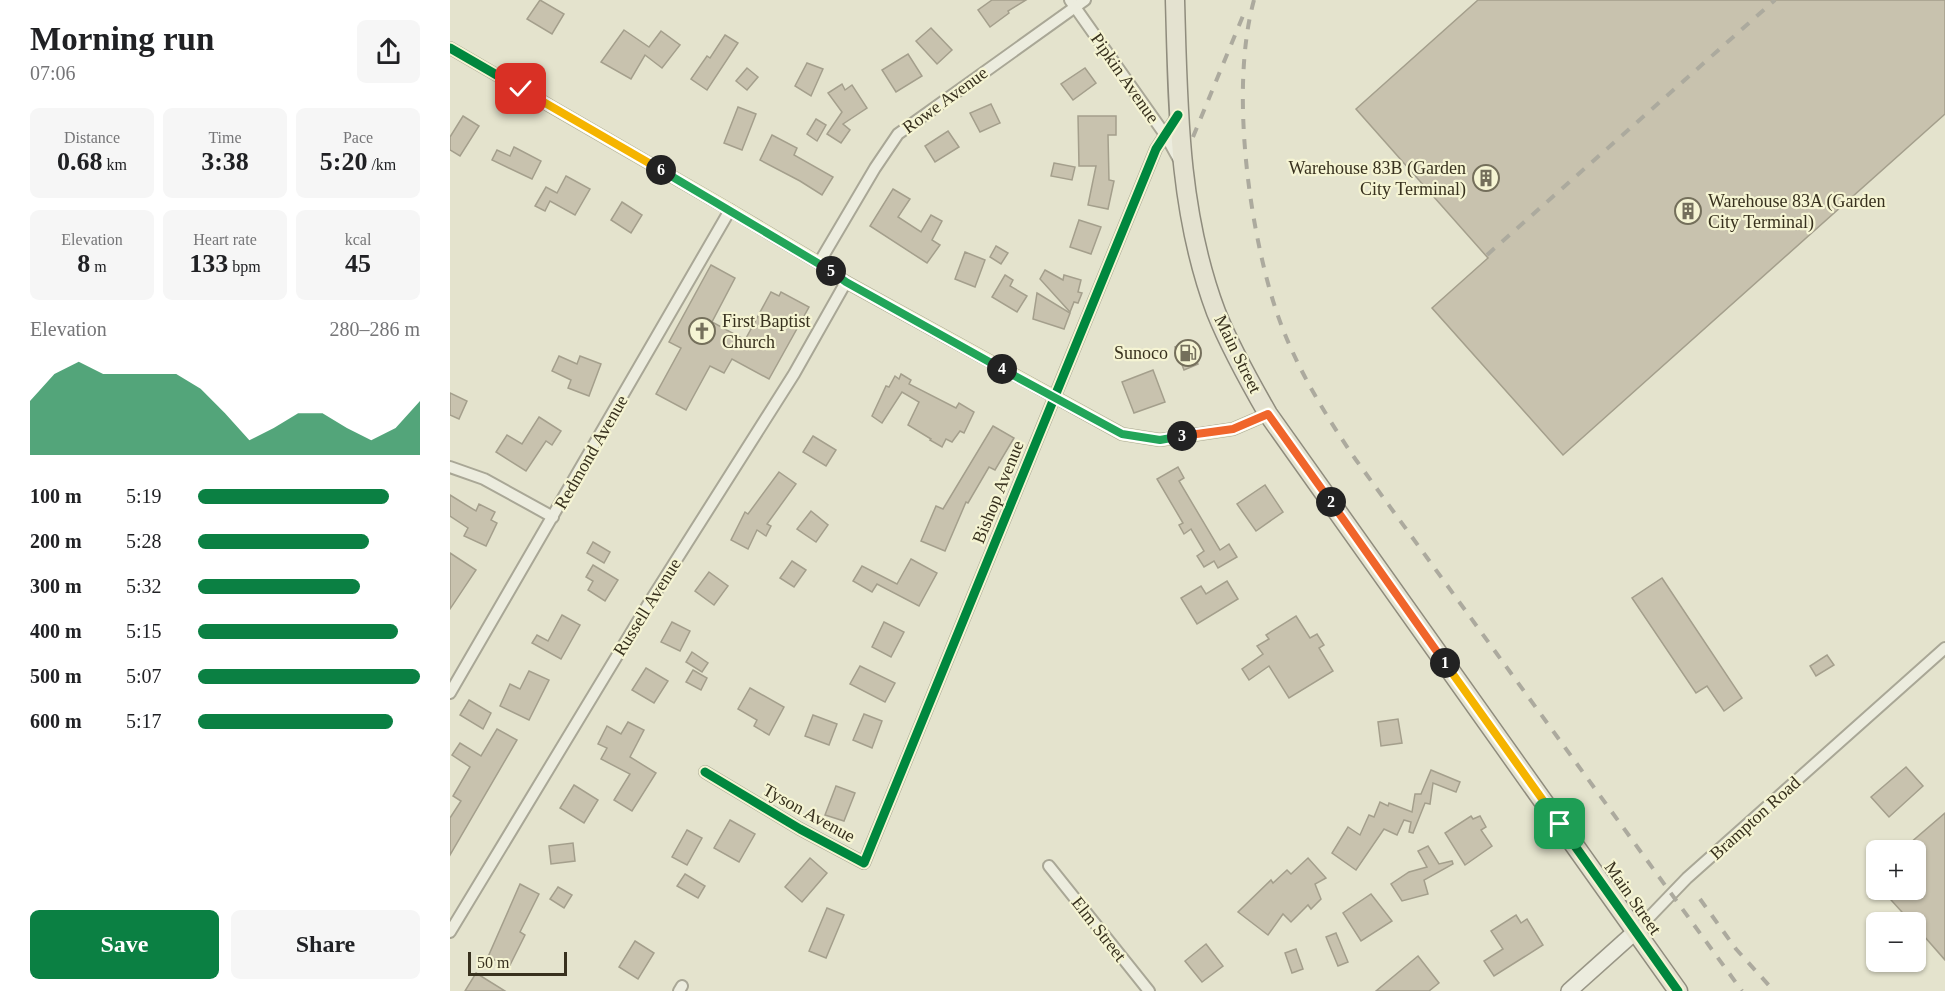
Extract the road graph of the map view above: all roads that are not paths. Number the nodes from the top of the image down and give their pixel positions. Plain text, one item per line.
1 (1085, 0) edge
2 (1175, 0) edge
3 (1073, 3) edge
4 (450, 48) edge
5 (1178, 115) junction
6 (1166, 136) junction
7 (1182, 165) junction
8 (730, 210) junction
9 (819, 263) junction
10 (846, 282) junction
11 (1054, 399) junction
12 (1268, 414) junction
13 (450, 467) edge
14 (553, 517) junction
15 (1945, 648) edge
16 (450, 693) edge
17 (705, 772) dead end
18 (864, 863) joint
19 (1049, 866) dead end
20 (1636, 931) junction
21 (450, 932) edge
22 (1149, 991) edge
23 (1569, 991) edge
24 (1678, 991) edge

1 - 3 street, Rowe Avenue
2 - 5 main road, Main Street
3 - 6 street, Pipkin Avenue
3 - 9 street, Rowe Avenue
4 - 8 street
5 - 6 street, Pipkin Avenue
5 - 7 main road, Main Street
6 - 7 street, Main Street
6 - 11 street, Bishop Avenue
7 - 12 main road, Main Street
8 - 9 street
8 - 14 street, Redmond Avenue
9 - 10 street
10 - 11 street
10 - 21 street, Russell Avenue
11 - 12 street
11 - 18 street, Bishop Avenue
12 - 20 main road, Main Street
13 - 14 street
14 - 16 street, Redmond Avenue
15 - 20 street, Brampton Road
17 - 18 street, Tyson Avenue
19 - 22 street, Elm Street
20 - 23 main road, Brampton Road
20 - 24 main road, Main Street

